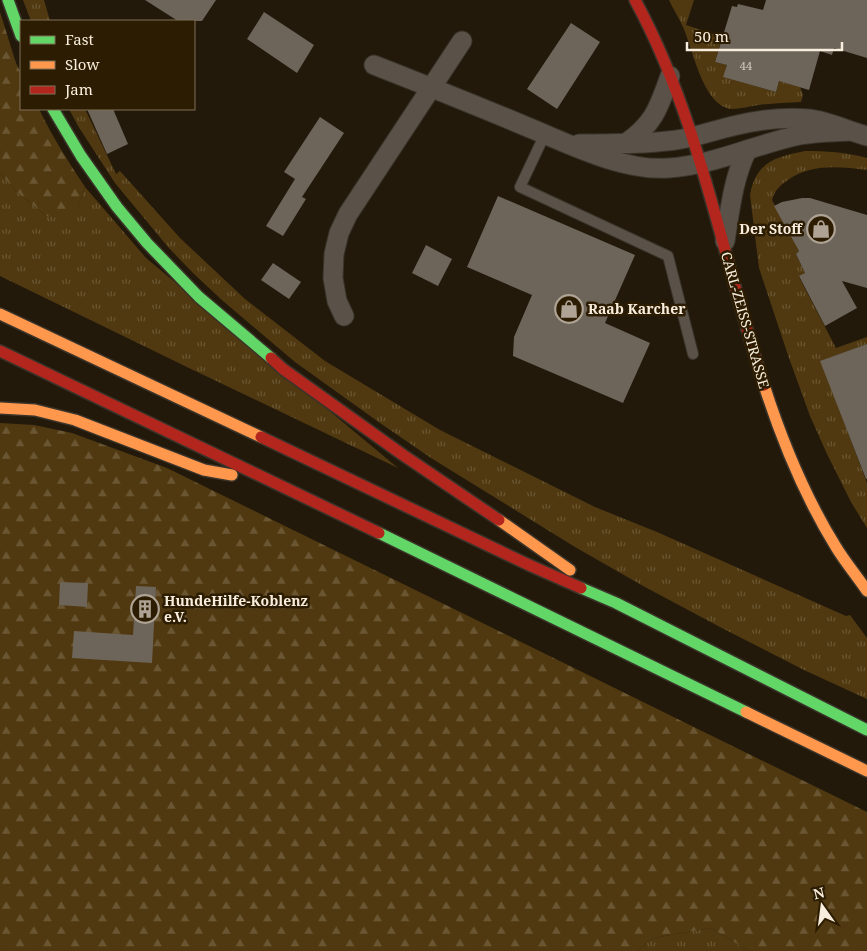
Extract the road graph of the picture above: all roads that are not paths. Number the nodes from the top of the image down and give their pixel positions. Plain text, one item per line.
1 (8, 0) edge
2 (635, 0) edge
3 (20, 33) edge
4 (462, 41) dead end
5 (374, 65) dead end
6 (670, 76) junction
7 (431, 88) junction
8 (54, 110) edge
9 (545, 134) junction
10 (858, 134) edge
11 (692, 137) junction
12 (626, 143) junction
13 (568, 144) junction
14 (747, 150) junction
15 (700, 163) junction
16 (724, 248) junction
17 (0, 314) edge
18 (344, 316) dead end
19 (0, 352) edge
20 (693, 354) dead end
21 (0, 408) edge
22 (270, 481) junction
23 (867, 591) edge
24 (616, 603) junction
25 (867, 730) edge
26 (867, 771) edge

1 - 3 main road
2 - 6 main road, CARL-ZEISS-STRASSE
4 - 7 street
5 - 7 street
6 - 11 main road, CARL-ZEISS-STRASSE
6 - 12 street
7 - 9 street
7 - 18 street
8 - 24 main road
9 - 13 street
9 - 20 lane
10 - 11 street
10 - 14 street
11 - 12 street
11 - 15 main road, CARL-ZEISS-STRASSE
12 - 13 street
13 - 15 street
14 - 15 street
14 - 16 street
15 - 16 main road, CARL-ZEISS-STRASSE
16 - 23 main road, CARL-ZEISS-STRASSE
17 - 24 main road
19 - 22 main road
21 - 22 main road
22 - 26 main road
24 - 25 main road

